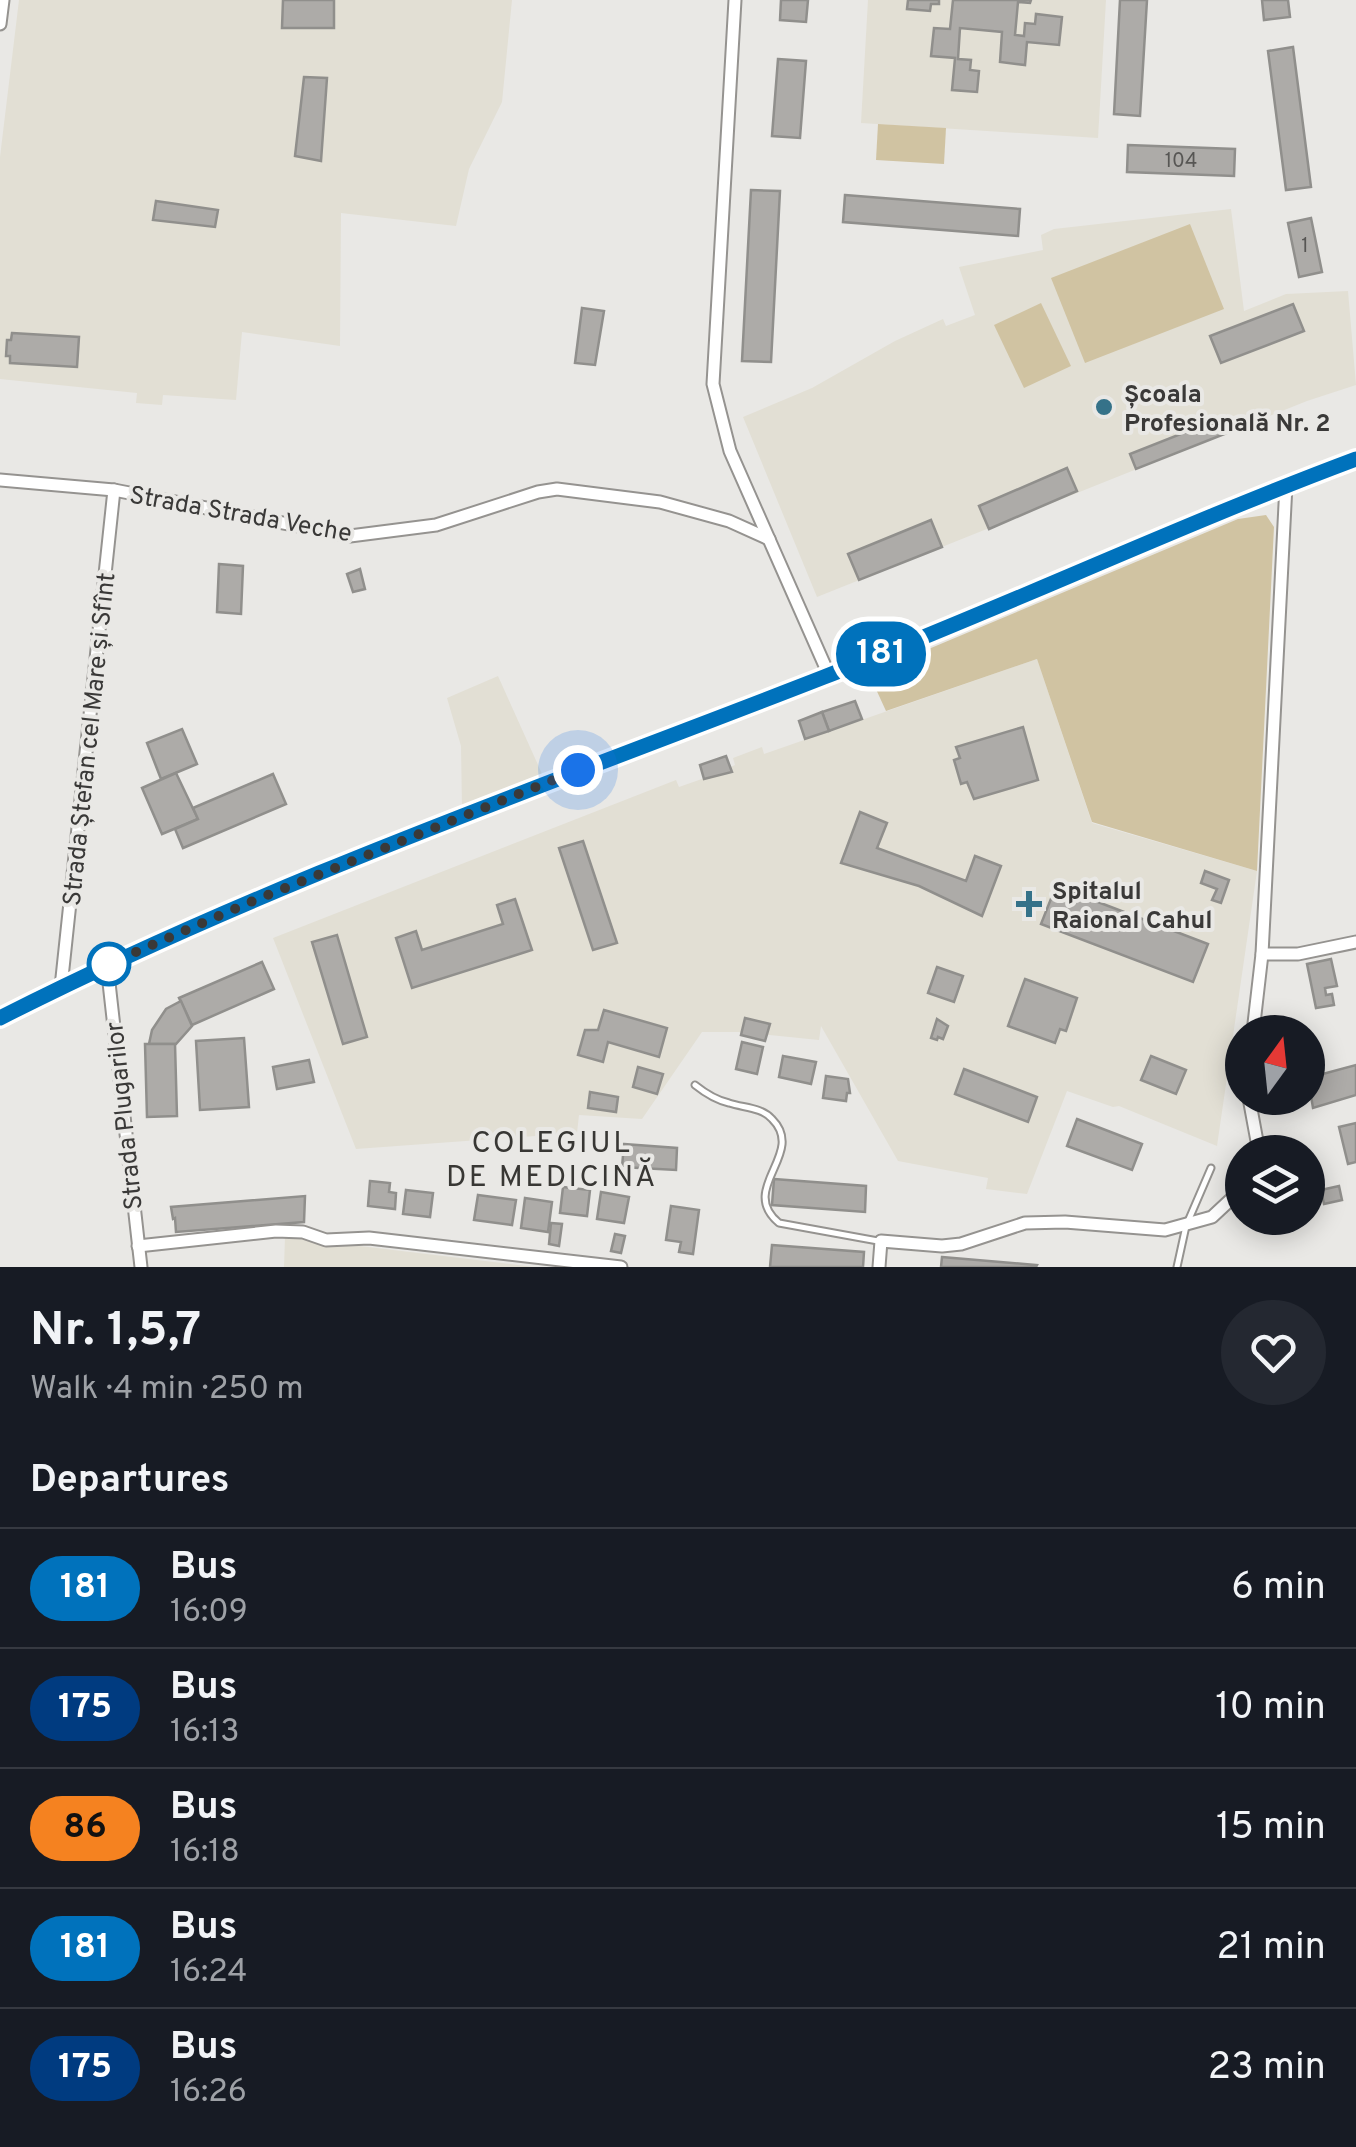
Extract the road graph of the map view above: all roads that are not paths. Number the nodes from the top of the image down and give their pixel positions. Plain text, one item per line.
1 (3, 0) edge
2 (735, 0) edge
3 (0, 24) edge
4 (1356, 459) edge
5 (0, 480) edge
6 (1286, 485) junction
7 (114, 490) junction
8 (769, 538) junction
9 (830, 675) junction
10 (1356, 942) edge
11 (1262, 954) junction
12 (106, 965) junction
13 (61, 987) junction
14 (1255, 1015) edge
15 (0, 1018) edge
16 (695, 1084) dead end
17 (1211, 1168) dead end
18 (1225, 1205) edge
19 (1186, 1226) junction
20 (880, 1241) junction
21 (138, 1246) junction
22 (141, 1267) edge
23 (620, 1267) edge
24 (879, 1267) edge
25 (1177, 1267) edge

1 - 3 street
2 - 8 street
4 - 6 main road
5 - 7 street, Strada Strada Veche
6 - 9 main road
6 - 11 street
7 - 8 street, Strada Strada Veche
7 - 13 street, Strada Ștefan cel Mare și Sfînt
8 - 9 street
9 - 12 main road
10 - 11 street
11 - 14 street
12 - 13 main road
12 - 21 street, Strada Plugarilor
13 - 15 main road
16 - 20 lane
17 - 19 lane
18 - 19 street
19 - 20 street
19 - 25 lane
20 - 24 street
21 - 22 street, Strada Plugarilor
21 - 23 street

